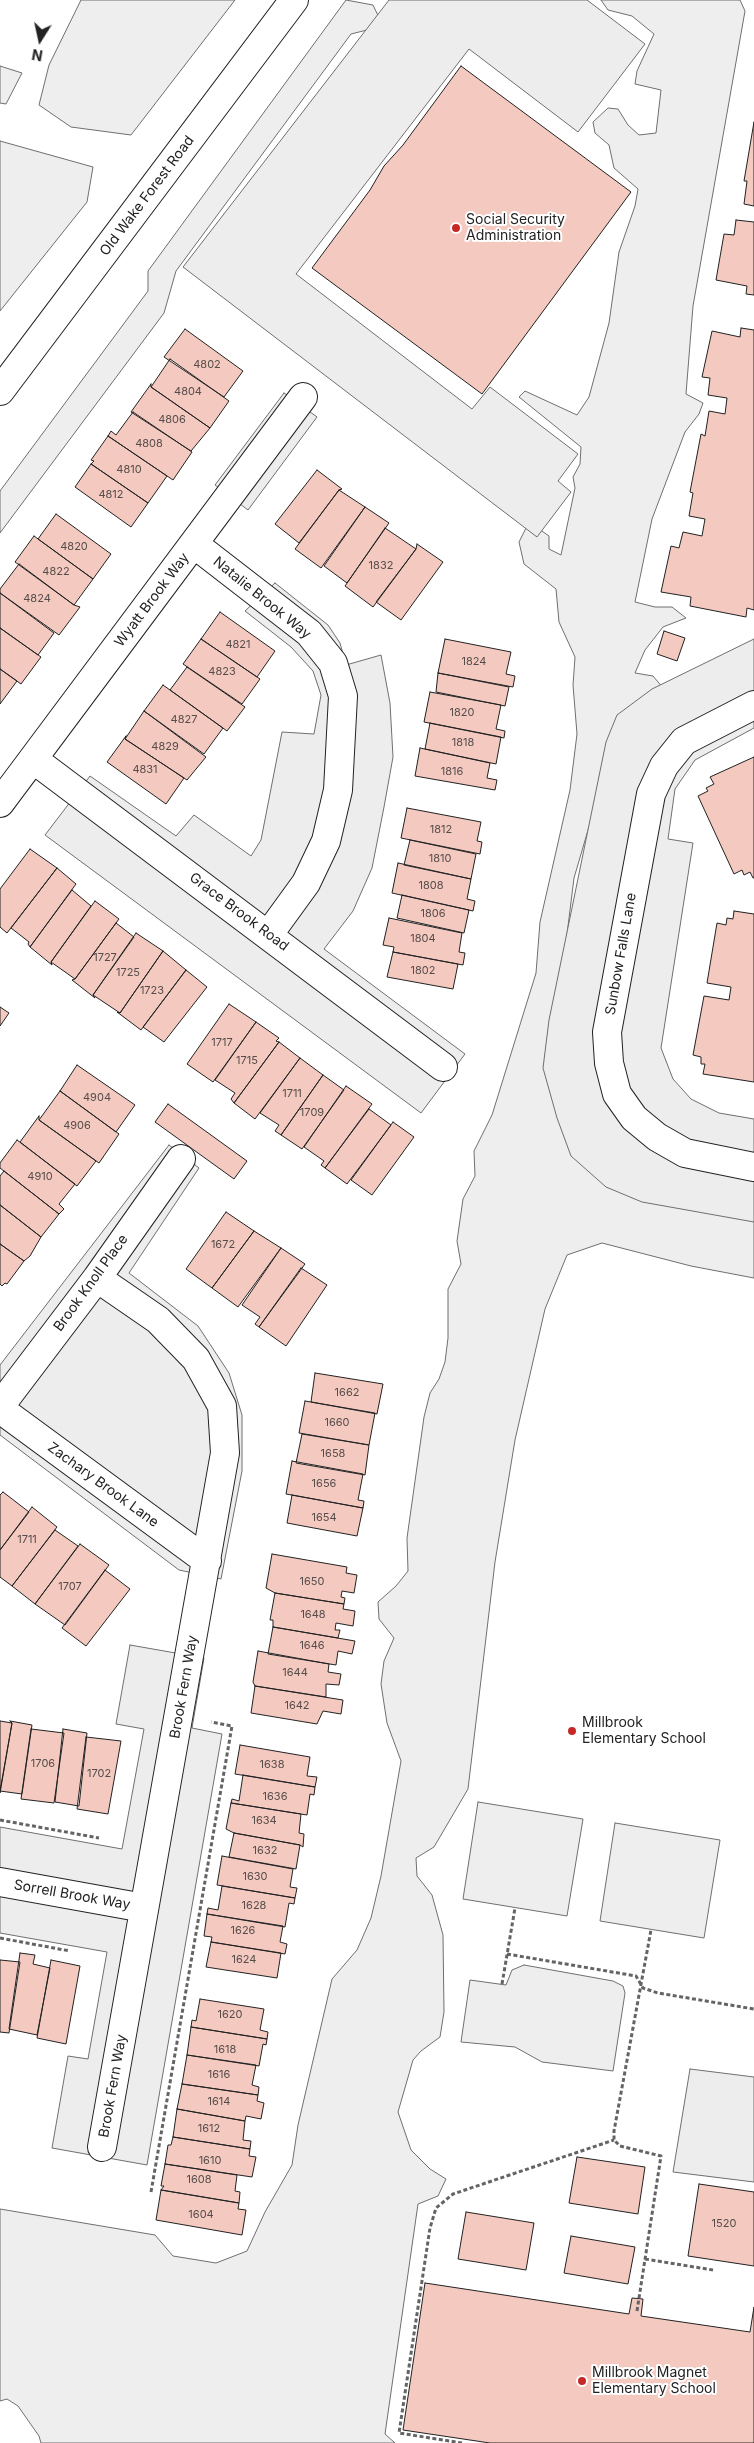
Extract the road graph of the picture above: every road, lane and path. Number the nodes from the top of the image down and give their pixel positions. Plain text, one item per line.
1 (294, 0) edge
2 (0, 391) edge
3 (303, 397) dead end
4 (194, 544) junction
5 (754, 705) edge
6 (33, 760) junction
7 (0, 804) edge
8 (269, 934) junction
9 (443, 1067) dead end
10 (181, 1159) dead end
11 (754, 1167) edge
12 (96, 1278) junction
13 (0, 1408) edge
14 (207, 1561) junction
15 (0, 1820) edge
16 (99, 1838) dead end
17 (0, 1882) edge
18 (144, 1908) junction
19 (515, 1908) dead end
20 (651, 1930) dead end
21 (0, 1938) edge
22 (70, 1951) dead end
23 (507, 1954) junction
24 (640, 1983) junction
25 (502, 1984) dead end
26 (754, 2009) edge
27 (614, 2140) junction
28 (102, 2147) dead end
29 (645, 2259) junction
30 (713, 2270) dead end
31 (637, 2311) dead end
32 (462, 2443) edge

1 - 2 street, Old Wake Forest Road
3 - 4 street, Wyatt Brook Way
4 - 6 street, Wyatt Brook Way
4 - 8 street, Natalie Brook Way
5 - 11 street, Sunbow Falls Lane
6 - 7 street, Wyatt Brook Way
6 - 8 street, Grace Brook Road
8 - 9 street, Grace Brook Road
10 - 12 street, Brook Knoll Place
12 - 13 street, Brook Knoll Place
12 - 14 street, Brook Fern Way
13 - 14 street, Zachary Brook Lane
14 - 18 street, Brook Fern Way
15 - 16 path
17 - 18 street, Sorrell Brook Way
18 - 28 street, Brook Fern Way
19 - 23 path
20 - 24 path
21 - 22 path
23 - 24 path
23 - 25 path
24 - 26 path
24 - 27 path
27 - 29 path
27 - 32 path
29 - 30 path
29 - 31 path

